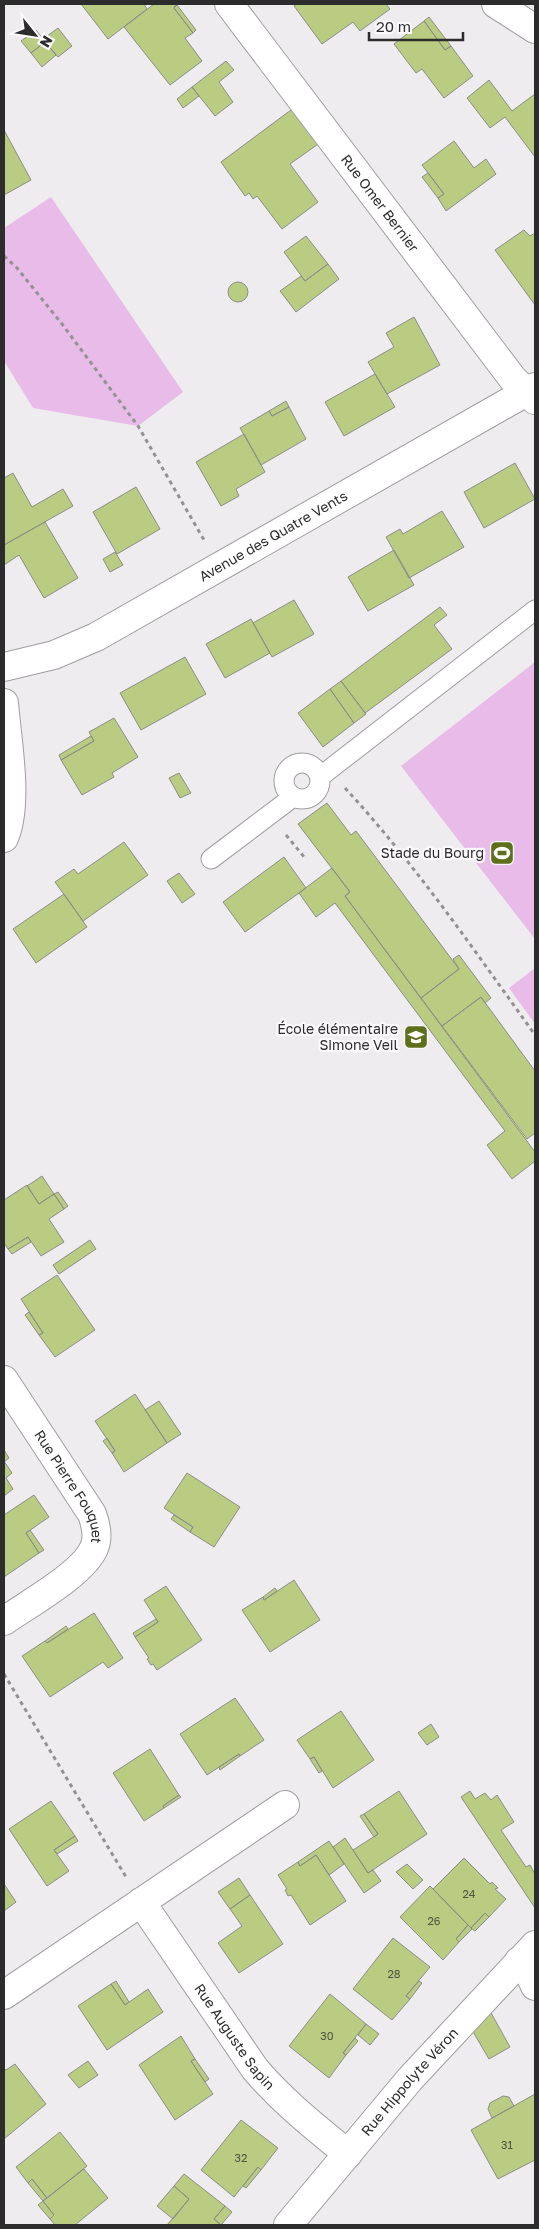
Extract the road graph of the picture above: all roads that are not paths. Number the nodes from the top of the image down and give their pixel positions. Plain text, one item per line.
1 (229, 4) edge
2 (496, 4) edge
3 (535, 29) edge
4 (532, 393) edge
5 (535, 610) edge
6 (4, 667) edge
7 (4, 703) edge
8 (325, 772) junction
9 (293, 798) junction
10 (4, 838) edge
11 (212, 859) dead end
12 (4, 1380) edge
13 (4, 1621) edge
14 (285, 1805) dead end
15 (141, 1902) junction
16 (527, 1953) edge
17 (535, 1986) edge
18 (4, 1995) edge
19 (348, 2154) junction
20 (288, 2225) edge

1 - 4 street, Rue Omer Bernier
2 - 3 street
4 - 6 street, Avenue des Quatre Vents
5 - 8 lane
7 - 10 street
8 - 9 lane
8 - 9 lane
9 - 11 lane
12 - 13 street, Rue Pierre Fouquet
14 - 15 street
15 - 18 street
15 - 19 street, Rue Auguste Sapin
16 - 17 street
16 - 19 street, Rue Hippolyte Véron
19 - 20 street, Rue Hippolyte Véron

